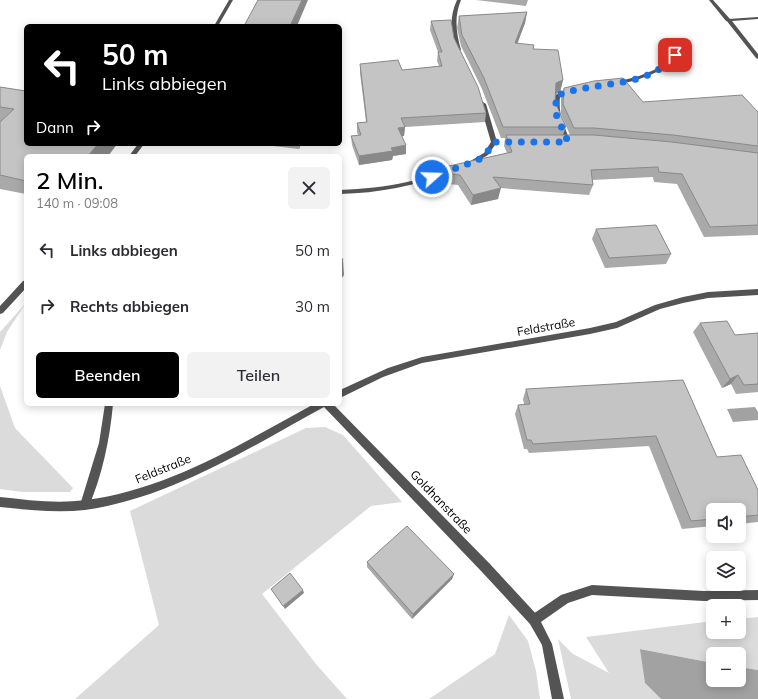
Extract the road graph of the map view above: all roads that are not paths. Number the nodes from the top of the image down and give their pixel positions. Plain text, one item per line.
1 (231, 0) edge
2 (459, 0) edge
3 (711, 0) edge
4 (758, 18) edge
5 (728, 20) junction
6 (217, 24) edge
7 (675, 55) dead end
8 (461, 57) edge
9 (758, 57) edge
10 (606, 85) edge
11 (580, 89) edge
12 (480, 96) edge
13 (494, 142) junction
14 (501, 142) dead end
15 (560, 142) edge
16 (568, 142) junction
17 (576, 142) edge
18 (342, 192) edge
19 (24, 285) edge
20 (758, 292) edge
21 (0, 311) edge
22 (342, 393) edge
23 (109, 406) edge
24 (318, 406) edge
25 (329, 406) edge
26 (0, 502) edge
27 (85, 505) junction
28 (758, 595) edge
29 (534, 620) junction
30 (558, 699) edge

1 - 6 street
2 - 8 street
3 - 5 street
4 - 5 street
5 - 9 street
7 - 10 street
11 - 16 street
12 - 13 street
13 - 14 street
13 - 18 street
15 - 16 street
16 - 17 street
19 - 21 street
20 - 22 street, Feldstraße
23 - 27 street
24 - 27 street, Feldstraße
25 - 29 street, Goldhanstraße
26 - 27 street, Feldstraße
28 - 29 street
29 - 30 street, Goldhanstraße

